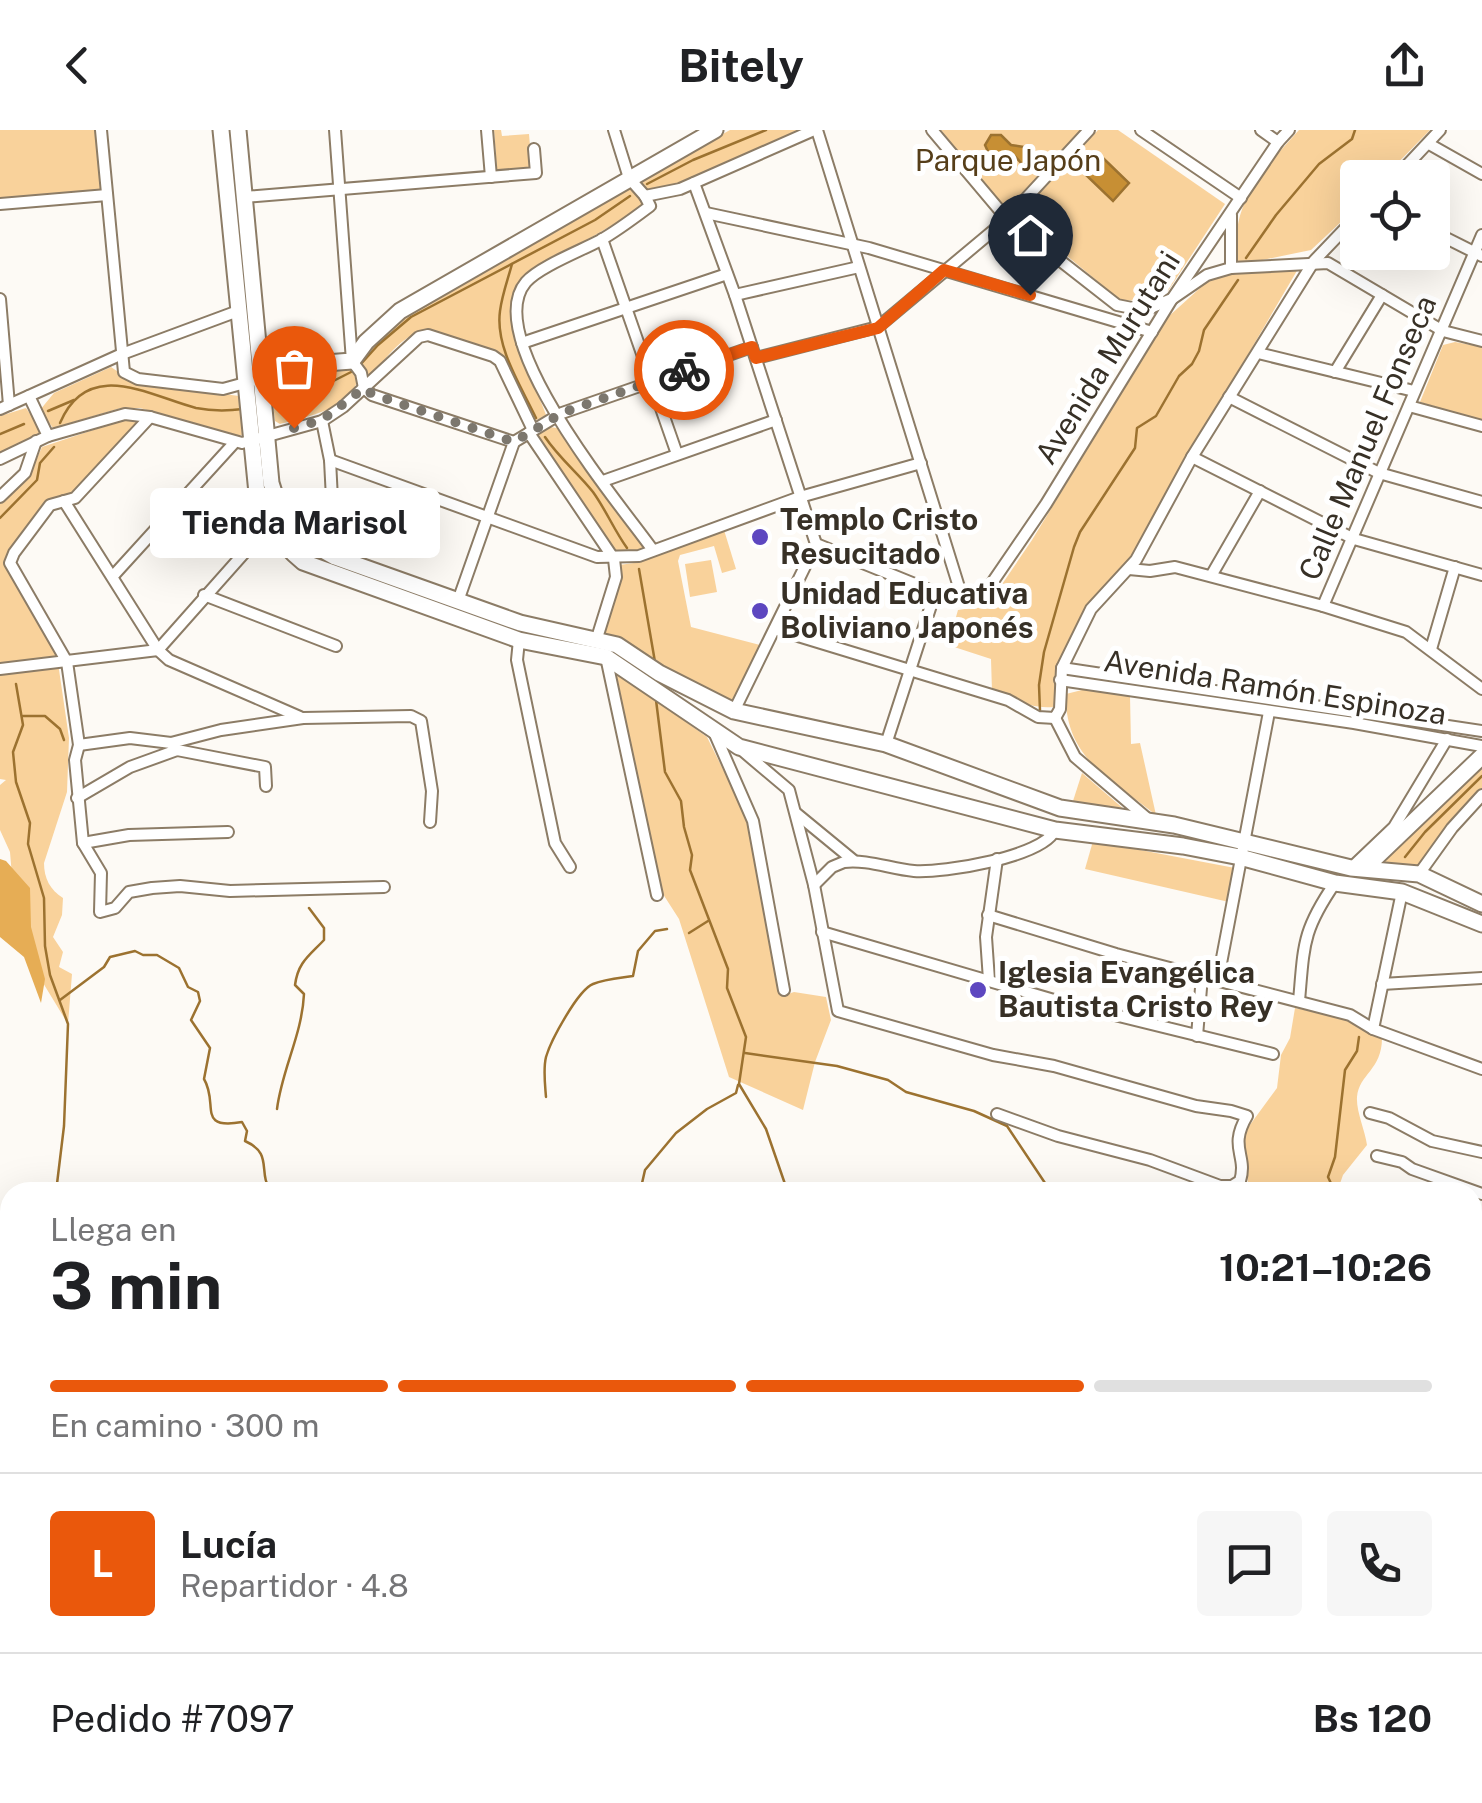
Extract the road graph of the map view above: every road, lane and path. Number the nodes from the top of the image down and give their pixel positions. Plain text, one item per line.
1 (101, 130) edge
2 (221, 130) edge
3 (238, 130) edge
4 (335, 130) edge
5 (487, 130) edge
6 (614, 130) edge
7 (716, 130) edge
8 (932, 130) edge
9 (1089, 130) edge
10 (1140, 130) edge
11 (1261, 130) edge
12 (1289, 130) edge
13 (1440, 130) edge
14 (820, 131) edge
15 (1278, 142) junction
16 (1429, 144) junction
17 (534, 148) dead end
18 (1413, 160) edge
19 (1482, 174) edge
20 (491, 177) junction
21 (694, 183) junction
22 (638, 188) junction
23 (341, 189) junction
24 (107, 195) junction
25 (244, 197) junction
26 (1241, 198) junction
27 (0, 204) edge
28 (706, 212) junction
29 (1232, 212) junction
30 (1007, 219) junction
31 (1340, 234) edge
32 (1482, 235) edge
33 (602, 240) junction
34 (1450, 241) edge
35 (854, 247) junction
36 (1478, 254) edge
37 (1314, 262) junction
38 (859, 267) junction
39 (1231, 268) junction
40 (944, 270) junction
41 (727, 274) junction
42 (1095, 289) junction
43 (1382, 294) junction
44 (735, 295) junction
45 (0, 299) edge
46 (1172, 299) junction
47 (628, 308) junction
48 (238, 311) junction
49 (1091, 314) junction
50 (1, 322) edge
51 (878, 328) junction
52 (1443, 331) junction
53 (1152, 332) junction
54 (1482, 340) edge
55 (522, 343) junction
56 (754, 352) junction
57 (1258, 353) junction
58 (122, 354) junction
59 (352, 361) junction
60 (1335, 372) junction
61 (261, 374) junction
62 (652, 380) junction
63 (245, 383) junction
64 (364, 388) junction
65 (1414, 390) junction
66 (28, 396) junction
67 (1229, 397) junction
68 (1409, 406) junction
69 (4, 407) edge
70 (256, 407) junction
71 (150, 417) junction
72 (555, 418) junction
73 (322, 420) junction
74 (776, 420) junction
75 (1482, 426) edge
76 (531, 432) junction
77 (48, 436) junction
78 (251, 440) junction
79 (36, 441) junction
80 (514, 442) junction
81 (677, 454) junction
82 (1192, 458) junction
83 (0, 459) edge
84 (330, 460) junction
85 (921, 463) junction
86 (1379, 473) junction
87 (603, 481) junction
88 (1260, 491) junction
89 (0, 497) edge
90 (800, 497) junction
91 (64, 501) junction
92 (1482, 502) edge
93 (486, 518) junction
94 (269, 525) junction
95 (1354, 539) junction
96 (816, 544) junction
97 (652, 549) junction
98 (335, 556) junction
99 (614, 559) junction
100 (1454, 567) junction
101 (1130, 569) junction
102 (1482, 575) edge
103 (113, 576) junction
104 (1211, 576) junction
105 (935, 593) junction
106 (204, 594) junction
107 (963, 600) junction
108 (458, 601) junction
109 (1322, 606) junction
110 (775, 629) junction
111 (597, 638) junction
112 (519, 640) junction
113 (336, 646) dead end
114 (1431, 649) junction
115 (158, 650) junction
116 (606, 657) junction
117 (67, 662) junction
118 (911, 668) junction
119 (0, 669) edge
120 (1061, 674) junction
121 (655, 680) junction
122 (683, 685) junction
123 (1482, 690) edge
124 (674, 702) junction
125 (734, 711) junction
126 (1269, 712) junction
127 (303, 718) junction
128 (1055, 718) junction
129 (1482, 731) edge
130 (714, 732) junction
131 (1448, 740) junction
132 (886, 744) junction
133 (78, 746) junction
134 (174, 746) junction
135 (1482, 746) edge
136 (739, 747) junction
137 (1482, 756) edge
138 (266, 786) dead end
139 (1482, 795) edge
140 (77, 798) junction
141 (796, 814) junction
142 (430, 822) dead end
143 (1152, 823) junction
144 (1174, 825) junction
145 (1055, 830) junction
146 (228, 832) dead end
147 (1246, 840) junction
148 (83, 843) junction
149 (1170, 844) junction
150 (1240, 857) junction
151 (997, 859) junction
152 (854, 860) junction
153 (570, 867) dead end
154 (1358, 868) junction
155 (1419, 874) junction
156 (1335, 883) junction
157 (814, 886) junction
158 (384, 887) dead end
159 (1402, 892) junction
160 (657, 896) dead end
161 (1482, 904) edge
162 (988, 915) junction
163 (1482, 924) edge
164 (822, 932) junction
165 (1202, 976) junction
166 (1482, 978) edge
167 (1218, 979) junction
168 (990, 980) junction
169 (1382, 984) junction
170 (784, 990) dead end
171 (1299, 1001) junction
172 (1373, 1029) junction
173 (1197, 1036) junction
174 (1274, 1054) dead end
175 (1482, 1069) edge
176 (997, 1114) dead end
177 (1370, 1114) dead end
178 (1482, 1152) edge
179 (1377, 1156) dead end
180 (1209, 1182) edge
181 (1240, 1182) edge
182 (1452, 1182) edge

1 - 24 street
2 - 48 street
3 - 25 street
4 - 23 street
5 - 20 street
6 - 22 street
7 - 22 street
8 - 30 street
9 - 30 street
10 - 26 street
11 - 15 street
12 - 15 street, Avenida Murutani
13 - 16 street
14 - 21 street
14 - 35 street
15 - 26 street, Avenida Murutani
16 - 18 street
16 - 19 street
17 - 20 street
20 - 23 street
21 - 22 street
21 - 28 street
22 - 33 street
22 - 59 street
23 - 25 street
23 - 59 street
24 - 27 street
24 - 58 street
25 - 61 street
26 - 29 street, Avenida Murutani
28 - 35 street
28 - 41 street
29 - 39 street
29 - 46 street, Avenida Murutani
30 - 40 street
30 - 42 street
31 - 37 street
32 - 36 street, Calle Manuel Fonseca
33 - 47 street
33 - 55 street
34 - 36 street
35 - 38 street
35 - 40 street
36 - 52 street, Calle Manuel Fonseca
37 - 39 street
37 - 43 street
37 - 57 street
38 - 44 street
38 - 51 street
39 - 46 street
40 - 49 street
40 - 51 street
41 - 44 street
41 - 47 street
42 - 46 street
42 - 49 street
43 - 52 street
43 - 60 street
44 - 56 street
45 - 50 street
46 - 53 street, Avenida Murutani
47 - 55 street
47 - 62 street
48 - 58 street
48 - 63 street
49 - 53 street
50 - 69 street
51 - 56 street
51 - 85 street
52 - 54 street
52 - 65 street, Calle Manuel Fonseca
53 - 107 street, Avenida Murutani
55 - 72 street
56 - 62 street
56 - 74 street
57 - 60 street
57 - 67 street
58 - 63 street
58 - 66 street
59 - 61 street
59 - 64 street
60 - 65 street
61 - 63 street
61 - 70 street
62 - 72 street
62 - 81 street
63 - 70 street
64 - 73 street
64 - 76 street
64 - 80 street
65 - 68 street, Calle Manuel Fonseca
66 - 69 street
66 - 77 street
67 - 82 street
67 - 86 street
68 - 75 street
68 - 86 street, Calle Manuel Fonseca
70 - 78 street
71 - 77 street
71 - 78 street
71 - 91 street
72 - 76 street
72 - 87 street
73 - 78 street
73 - 84 street
74 - 81 street
74 - 90 street
76 - 80 street
76 - 99 street
77 - 79 street
78 - 94 street
78 - 98 street
78 - 103 street
79 - 83 street
79 - 89 street
80 - 93 street
81 - 87 street
82 - 88 street
82 - 101 street
84 - 93 street
84 - 98 street
85 - 90 street
85 - 107 street
86 - 92 street
86 - 95 street, Calle Manuel Fonseca
87 - 97 street
88 - 95 street
88 - 104 street
90 - 96 street
90 - 97 street
91 - 103 street
91 - 117 street
93 - 99 street
93 - 108 street
94 - 106 street
94 - 112 street
95 - 100 street
95 - 109 street, Calle Manuel Fonseca
96 - 105 street
96 - 110 street
97 - 99 street
98 - 108 street
99 - 111 street
100 - 102 street
100 - 114 street
101 - 104 street
101 - 120 street
103 - 115 street
104 - 109 street
105 - 107 street
105 - 118 street
106 - 113 street
106 - 115 street
108 - 111 street
109 - 114 street
110 - 118 street
110 - 125 street
111 - 121 street
112 - 116 street
112 - 153 street
114 - 123 street
115 - 117 street
115 - 127 street
116 - 121 street
116 - 160 street
117 - 119 street
117 - 133 street
118 - 128 street
118 - 132 street
120 - 126 street, Avenida Ramón Espinoza
120 - 128 street
120 - 129 street, Avenida Ramón Espinoza
121 - 122 street
121 - 124 street
122 - 124 street
122 - 125 street
124 - 130 street
125 - 132 street
126 - 131 street, Avenida Ramón Espinoza
126 - 147 street
127 - 134 street
127 - 142 street
128 - 143 street
130 - 136 street
130 - 170 street
131 - 135 street, Avenida Ramón Espinoza
131 - 154 street
132 - 143 street
133 - 134 street
133 - 140 street
134 - 138 street
134 - 140 street
136 - 141 street
136 - 145 street
137 - 154 street
139 - 155 street
140 - 148 street
141 - 152 street
141 - 157 street
143 - 144 street
144 - 147 street
144 - 149 street
145 - 149 street
145 - 151 street
146 - 148 street
147 - 150 street
147 - 154 street
148 - 158 street
149 - 150 street
150 - 156 street
150 - 167 street
151 - 152 street
151 - 162 street
152 - 157 street
154 - 155 street
154 - 156 street
155 - 161 street
156 - 159 street
156 - 171 street
157 - 164 street
159 - 163 street
159 - 169 street
162 - 165 street
162 - 168 street
164 - 168 street
164 - 181 street
165 - 167 street
165 - 173 street
166 - 169 street
167 - 171 street
168 - 173 street
169 - 172 street
171 - 172 street
172 - 175 street
173 - 174 street
176 - 180 street
177 - 178 street
179 - 182 street

